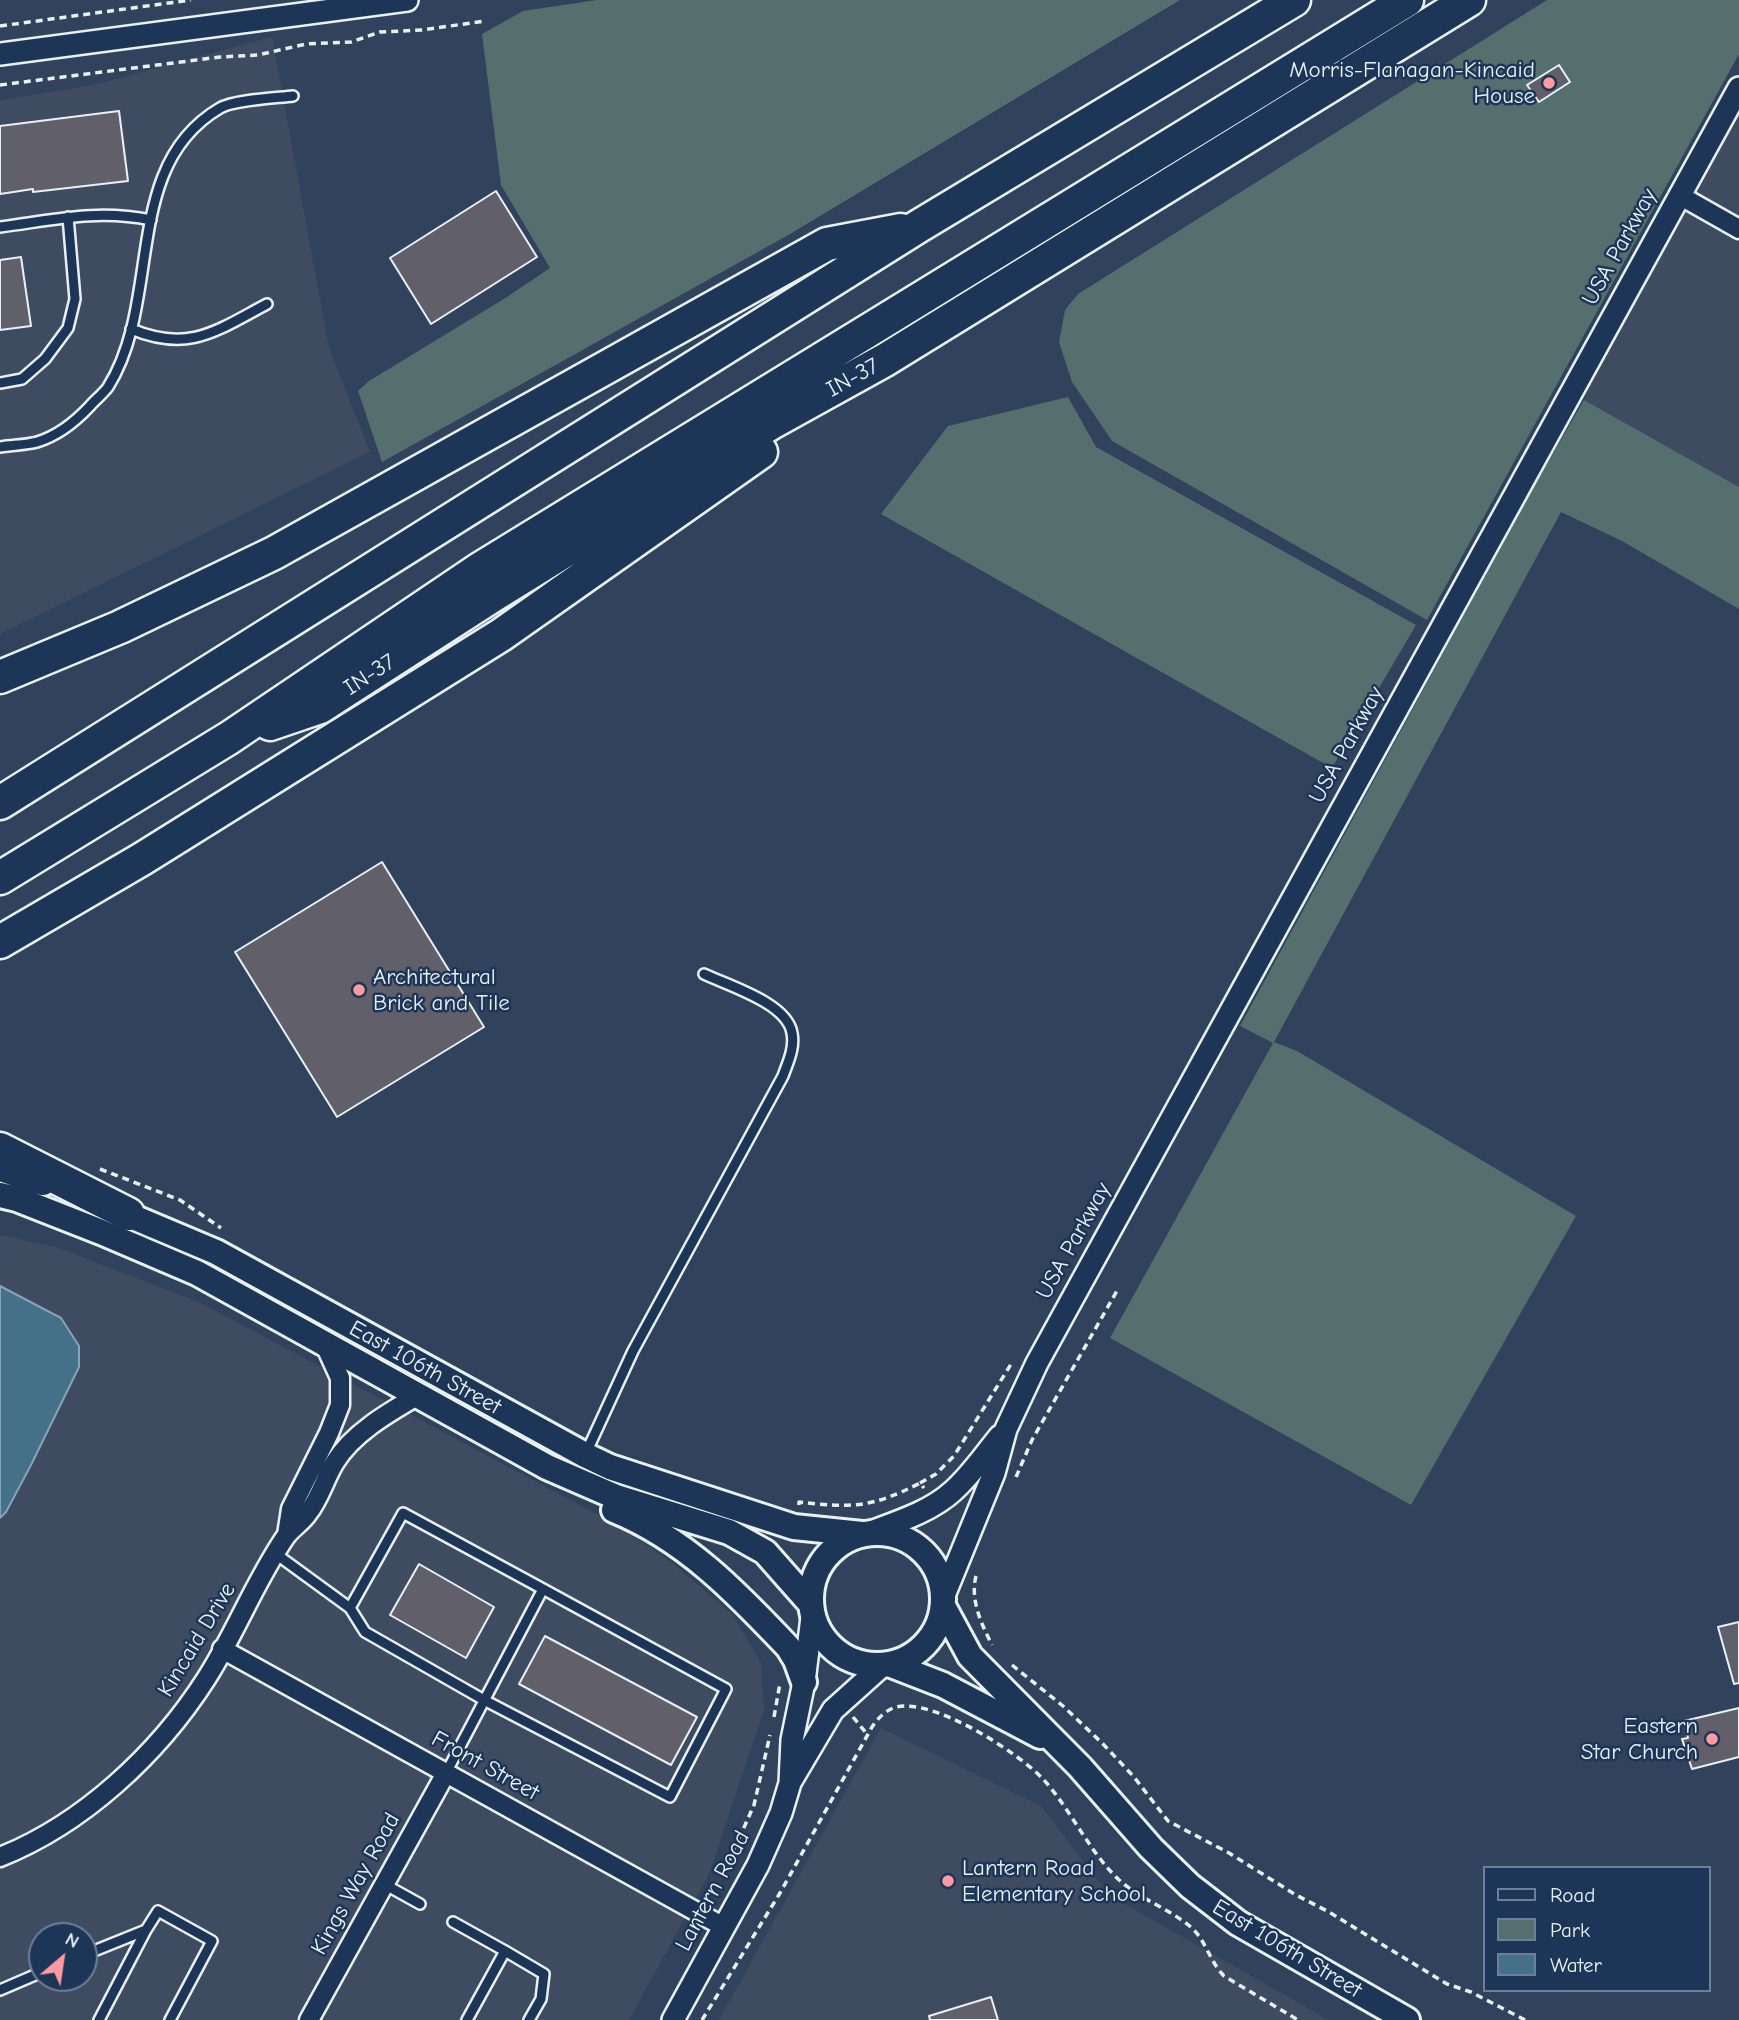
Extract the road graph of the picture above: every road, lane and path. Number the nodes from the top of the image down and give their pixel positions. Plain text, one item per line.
1 (191, 0) edge
2 (407, 0) edge
3 (1294, 0) edge
4 (1407, 0) edge
5 (1469, 0) edge
6 (485, 20) dead end
7 (0, 26) edge
8 (0, 54) edge
9 (0, 85) edge
10 (1739, 88) edge
11 (293, 96) dead end
12 (1679, 195) junction
13 (68, 217) junction
14 (151, 220) junction
15 (0, 226) edge
16 (919, 226) junction
17 (1739, 229) edge
18 (267, 304) dead end
19 (131, 329) junction
20 (884, 360) junction
21 (0, 383) edge
22 (0, 447) edge
23 (0, 677) edge
24 (229, 738) junction
25 (0, 803) edge
26 (142, 859) junction
27 (0, 878) edge
28 (0, 942) edge
29 (0, 957) edge
30 (704, 974) dead end
31 (0, 1149) edge
32 (0, 1169) edge
33 (0, 1195) edge
34 (128, 1214) junction
35 (1118, 1289) dead end
36 (325, 1345) junction
37 (1015, 1358) dead end
38 (417, 1396) junction
39 (1006, 1429) junction
40 (584, 1455) junction
41 (547, 1467) junction
42 (920, 1483) junction
43 (1012, 1488) dead end
44 (926, 1492) dead end
45 (797, 1512) dead end
46 (865, 1533) junction
47 (287, 1535) junction
48 (276, 1554) junction
49 (978, 1570) dead end
50 (543, 1588) junction
51 (943, 1602) junction
52 (350, 1608) junction
53 (811, 1610) junction
54 (222, 1648) junction
55 (998, 1652) dead end
56 (1004, 1658) dead end
57 (886, 1664) junction
58 (793, 1680) junction
59 (484, 1700) junction
60 (851, 1715) dead end
61 (867, 1734) junction
62 (1059, 1746) junction
63 (446, 1773) junction
64 (790, 1783) junction
65 (0, 1857) edge
66 (729, 1861) dead end
67 (384, 1884) junction
68 (419, 1904) dead end
69 (453, 1923) dead end
70 (724, 1927) junction
71 (146, 1930) junction
72 (98, 1949) edge
73 (505, 1951) junction
74 (28, 1978) edge
75 (0, 1990) edge
76 (99, 2020) edge
77 (170, 2020) edge
78 (309, 2020) edge
79 (467, 2020) edge
80 (529, 2020) edge
81 (673, 2020) edge
82 (702, 2020) edge
83 (1298, 2020) edge
84 (1407, 2020) edge
85 (1525, 2020) edge

1 - 7 path
2 - 8 street
3 - 16 highway
4 - 24 highway
5 - 20 highway, IN-37
6 - 9 path
10 - 12 street, USA Parkway
11 - 14 lane
12 - 17 street
12 - 39 street, USA Parkway
13 - 14 lane
13 - 15 lane
13 - 21 lane
14 - 19 lane
16 - 23 highway
16 - 25 highway
18 - 19 lane
19 - 22 lane
20 - 24 highway, IN-37
20 - 26 highway
24 - 27 highway
26 - 28 highway
26 - 29 highway
30 - 40 lane
31 - 34 highway
32 - 34 main road, East 106th Street
33 - 36 main road, East 106th Street
34 - 40 main road, East 106th Street
35 - 43 path
36 - 38 main road, East 106th Street
36 - 47 street, Kincaid Drive
37 - 42 path
38 - 41 main road, East 106th Street
38 - 47 street, Kincaid Drive
39 - 46 street, USA Parkway
39 - 51 street, USA Parkway
40 - 46 main road, East 106th Street
41 - 53 main road, East 106th Street
41 - 58 main road
42 - 44 path
42 - 45 path
46 - 51 main road
46 - 53 main road
47 - 48 street, Kincaid Drive
48 - 52 lane
48 - 54 street, Kincaid Drive
49 - 55 path
50 - 52 lane
50 - 59 lane
50 - 59 lane
51 - 57 main road
51 - 62 main road, East 106th Street
52 - 59 lane
53 - 57 main road
53 - 58 street, Lantern Road
54 - 63 street, Front Street
54 - 65 street, Kincaid Drive
56 - 85 path
57 - 62 main road, East 106th Street
57 - 64 street, Lantern Road
58 - 64 street, Lantern Road
58 - 66 path
59 - 63 lane
60 - 61 path
61 - 82 path
61 - 83 path
62 - 84 main road, East 106th Street
63 - 67 street, Kings Way Road
63 - 70 street, Front Street
64 - 70 street, Lantern Road
67 - 68 lane
67 - 78 street, Kings Way Road
69 - 73 lane
70 - 81 street, Lantern Road
71 - 72 lane
71 - 76 lane
71 - 77 lane
73 - 79 lane
73 - 80 lane
74 - 75 lane

